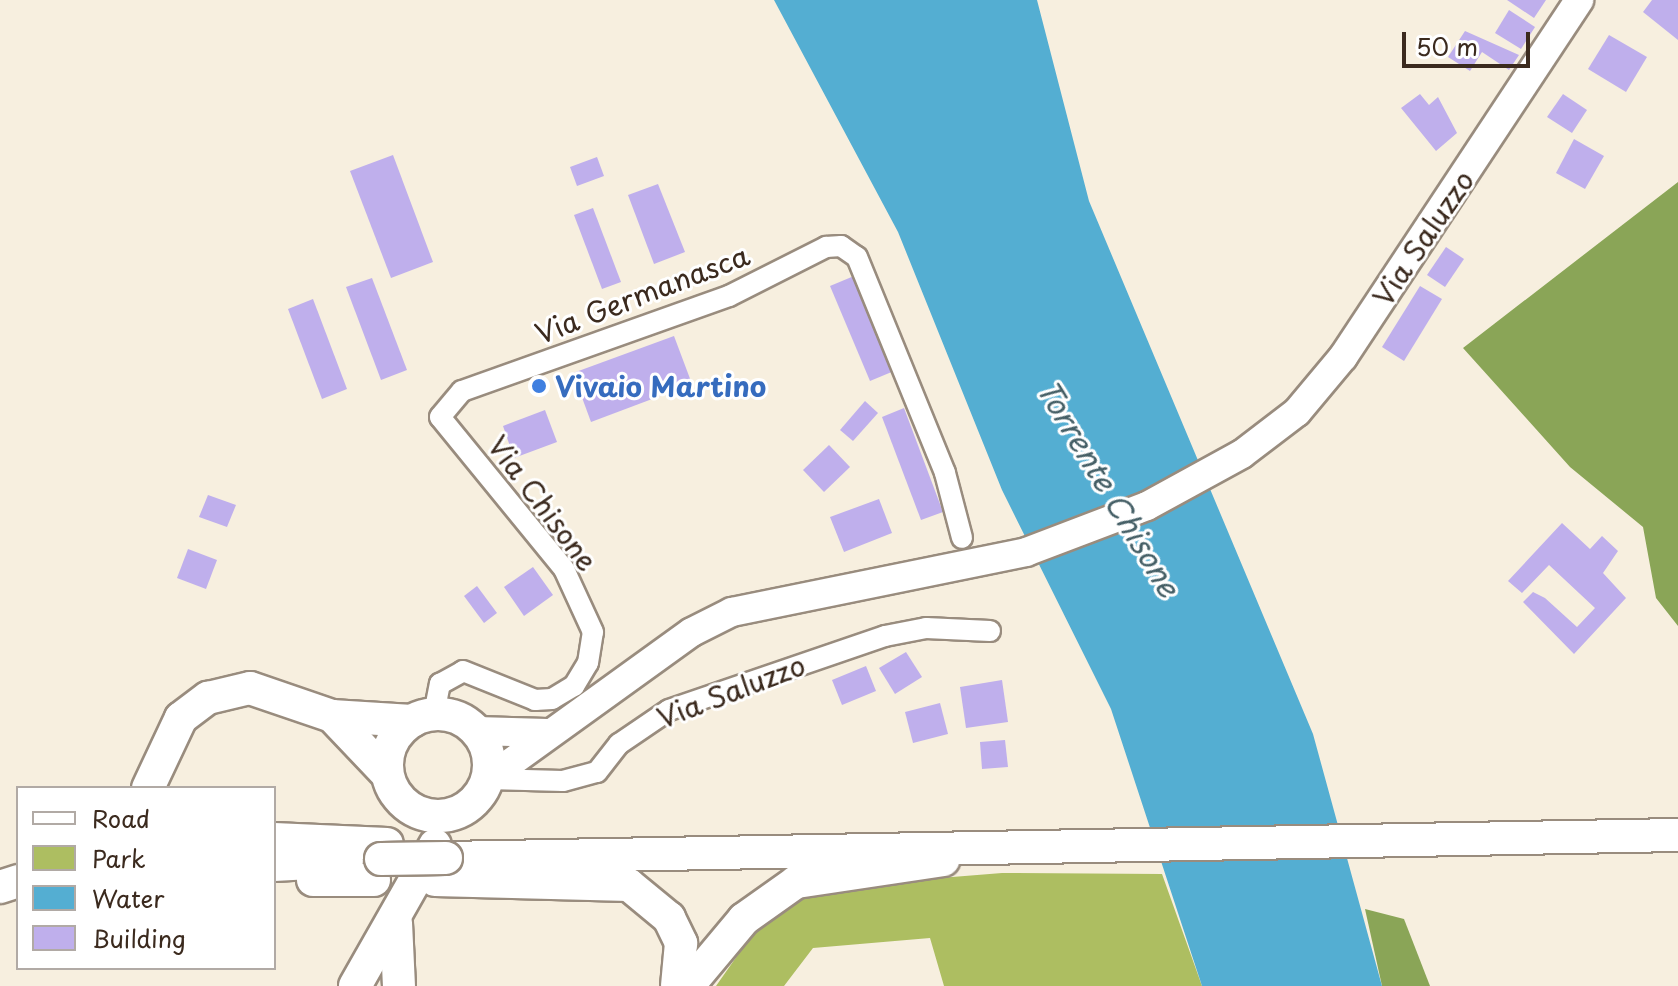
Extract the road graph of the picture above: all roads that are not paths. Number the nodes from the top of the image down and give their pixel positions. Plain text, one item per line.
1 (1579, 0) edge
2 (440, 417) joint
3 (962, 538) dead end
4 (990, 631) dead end
5 (332, 716) junction
6 (423, 717) junction
7 (476, 731) junction
8 (547, 733) junction
9 (169, 742) junction
10 (387, 774) junction
11 (488, 779) junction
12 (149, 786) edge
13 (172, 786) edge
14 (404, 804) junction
15 (1678, 835) edge
16 (276, 839) edge
17 (1015, 845) junction
18 (441, 854) junction
19 (381, 861) junction
20 (276, 865) edge
21 (276, 879) edge
22 (396, 920) junction
23 (355, 986) edge
24 (399, 986) edge
25 (677, 986) edge
26 (688, 986) edge

1 - 8 main road, Via Saluzzo
2 - 3 street, Via Germanasca
2 - 6 street, Via Chisone
4 - 11 street, Via Saluzzo
5 - 6 main road
5 - 9 main road
5 - 10 main road
6 - 7 main road
6 - 10 main road
7 - 8 main road
7 - 11 main road
8 - 11 main road, Via Saluzzo
9 - 12 main road
9 - 13 main road
10 - 14 main road
11 - 18 main road
14 - 18 main road
14 - 18 main road
15 - 17 main road
16 - 19 main road
17 - 18 main road
17 - 26 main road
18 - 19 main road, bridge
18 - 22 main road
18 - 25 main road
19 - 20 main road
19 - 21 main road
22 - 23 main road
22 - 24 main road

